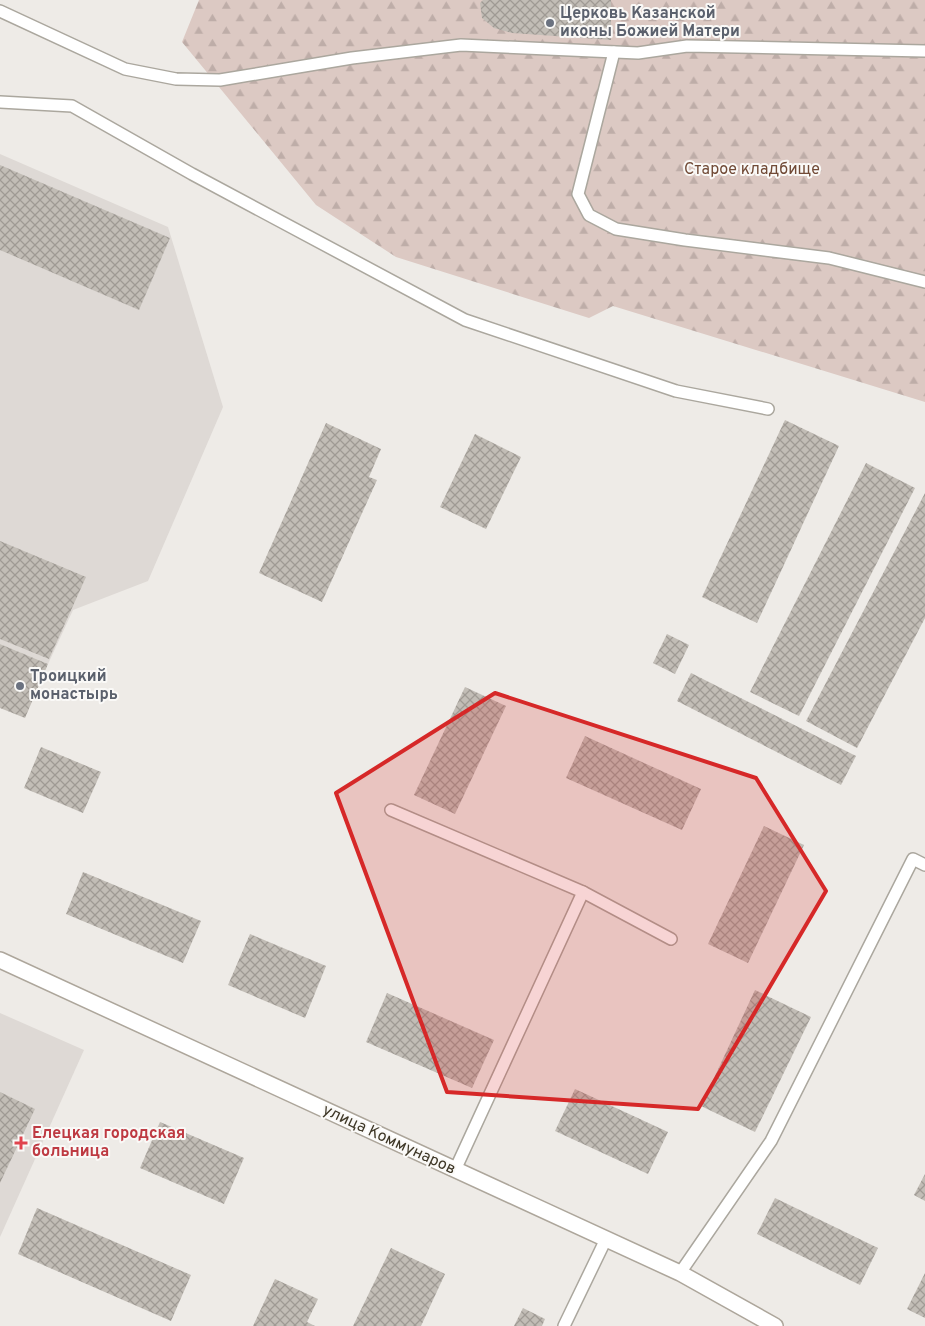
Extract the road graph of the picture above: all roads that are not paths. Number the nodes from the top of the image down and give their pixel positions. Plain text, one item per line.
1 (0, 11) edge
2 (925, 51) edge
3 (614, 52) junction
4 (0, 102) edge
5 (925, 282) edge
6 (768, 409) dead end
7 (391, 810) dead end
8 (925, 865) edge
9 (583, 892) junction
10 (671, 939) dead end
11 (0, 960) edge
12 (455, 1170) junction
13 (606, 1239) junction
14 (680, 1273) junction
15 (564, 1326) edge
16 (775, 1326) edge

1 - 3 lane
2 - 3 lane
3 - 5 lane
4 - 6 lane
7 - 9 lane
8 - 14 lane
9 - 10 lane
9 - 12 lane
11 - 12 main road, улица Коммунаров
12 - 13 main road, улица Коммунаров
13 - 14 main road, улица Коммунаров
13 - 15 lane
14 - 16 main road, улица Коммунаров

